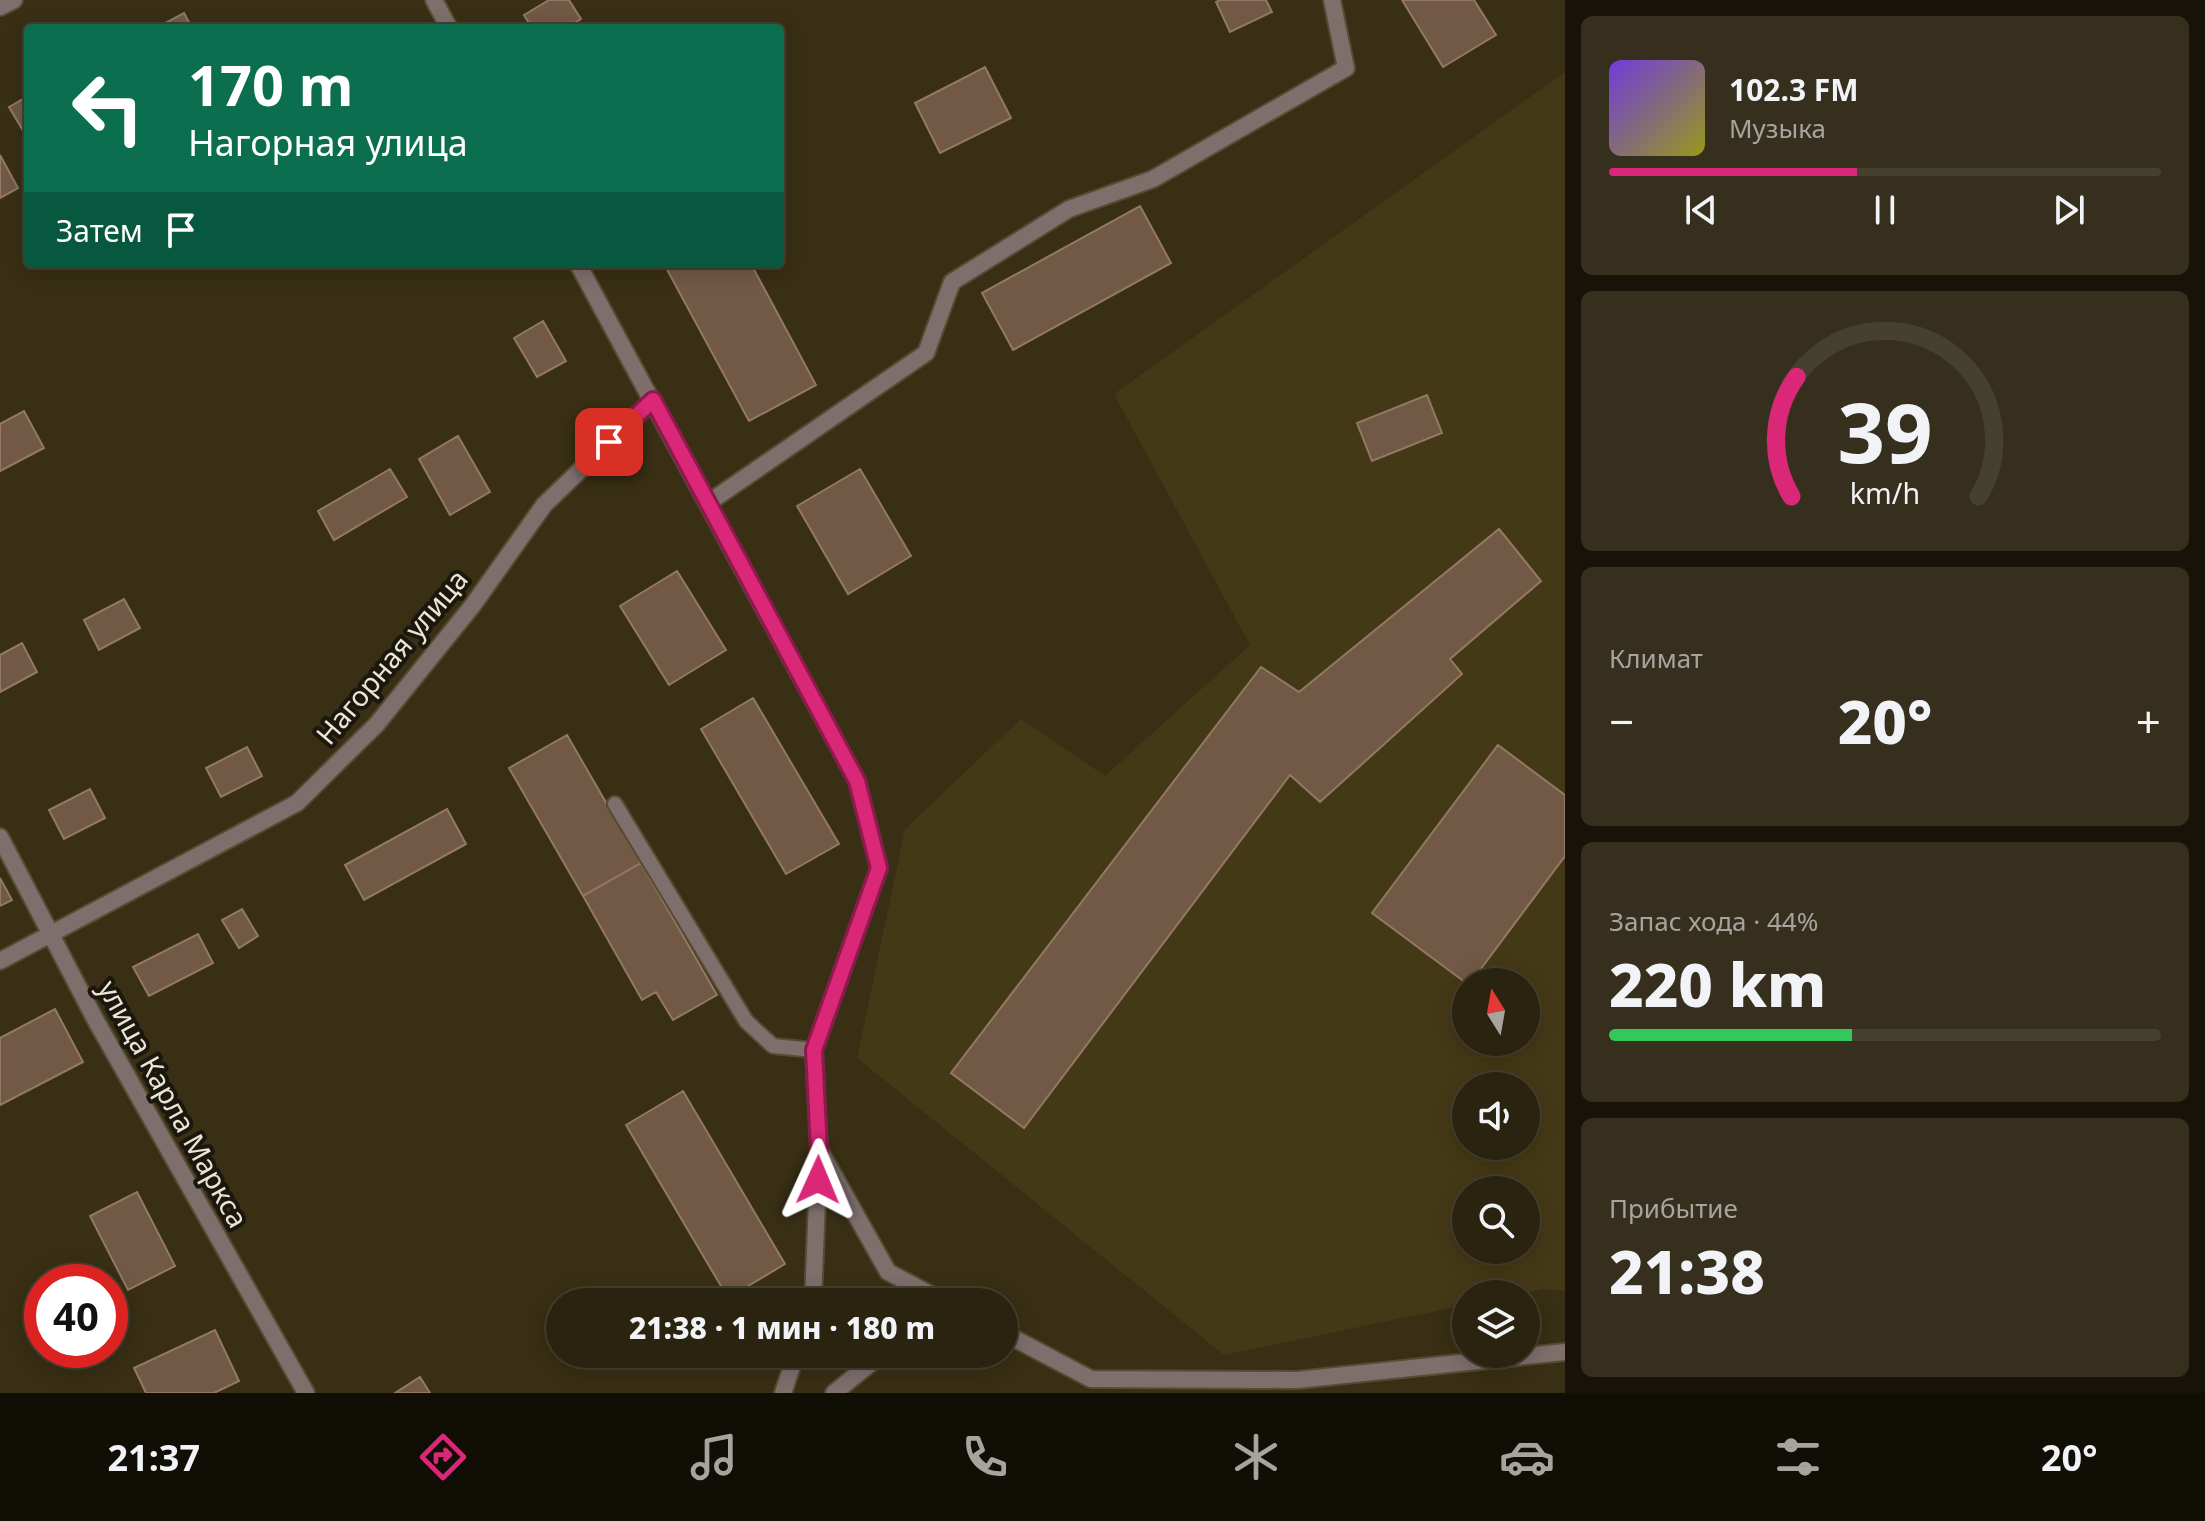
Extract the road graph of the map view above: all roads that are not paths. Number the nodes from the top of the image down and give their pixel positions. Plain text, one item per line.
1 (14, 0) edge
2 (434, 0) edge
3 (1332, 0) edge
4 (0, 7) edge
5 (447, 24) edge
6 (580, 268) edge
7 (653, 400) junction
8 (708, 503) junction
9 (615, 804) dead end
10 (0, 837) edge
11 (50, 935) junction
12 (0, 961) edge
13 (814, 1050) junction
14 (819, 1149) junction
15 (814, 1288) edge
16 (918, 1288) edge
17 (1018, 1340) edge
18 (1565, 1352) edge
19 (791, 1368) edge
20 (865, 1368) edge
21 (306, 1393) edge
22 (783, 1393) edge
23 (834, 1393) edge

1 - 4 street
2 - 5 street
3 - 8 street
6 - 7 street
7 - 8 street
7 - 11 street, Нагорная улица
8 - 13 street
9 - 13 lane
10 - 11 street, улица Карла Маркса
11 - 12 street, Нагорная улица
11 - 21 street, улица Карла Маркса
13 - 14 street
14 - 15 street
14 - 16 street
17 - 18 street
19 - 22 street
20 - 23 street

